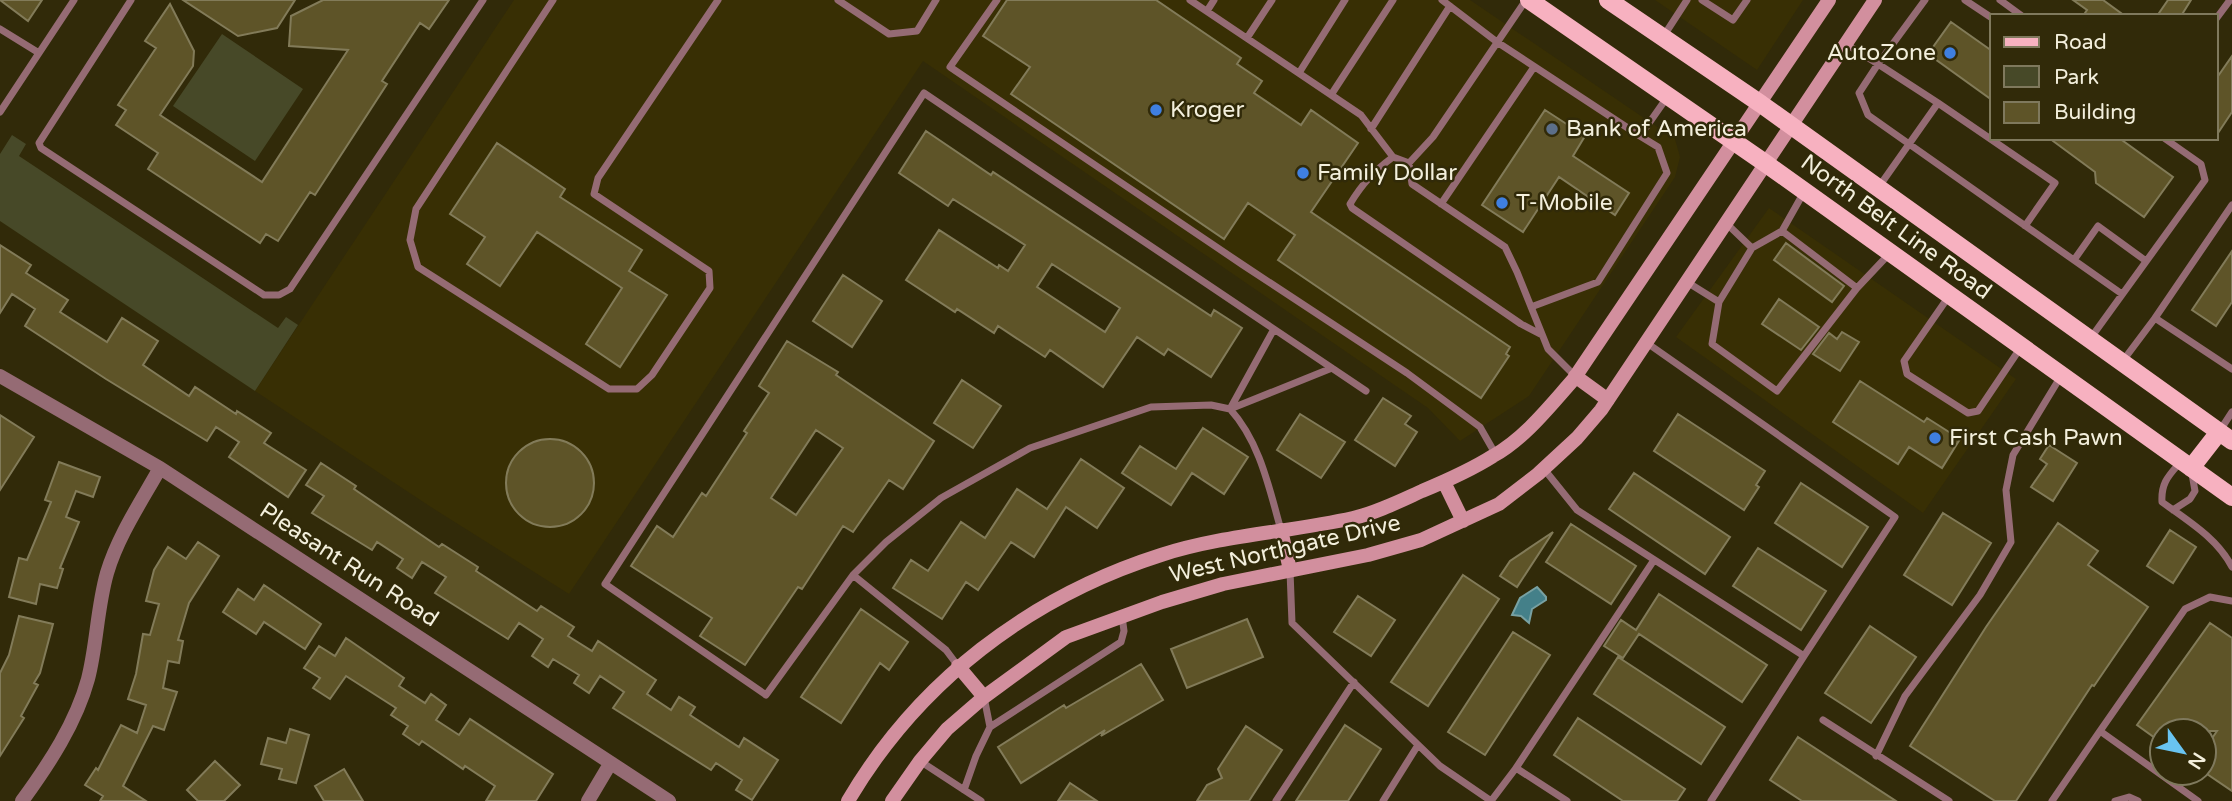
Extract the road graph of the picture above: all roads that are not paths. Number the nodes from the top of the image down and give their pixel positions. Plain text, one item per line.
1 (74, 0) edge
2 (131, 0) edge
3 (483, 0) edge
4 (553, 0) edge
5 (718, 0) edge
6 (838, 0) edge
7 (936, 0) edge
8 (997, 0) edge
9 (1190, 0) edge
10 (1214, 0) edge
11 (1272, 0) edge
12 (1345, 0) edge
13 (1393, 0) edge
14 (1442, 0) edge
15 (1528, 0) edge
16 (1608, 0) edge
17 (1687, 0) edge
18 (1702, 0) edge
19 (1747, 0) edge
20 (1875, 0) edge
21 (1925, 0) edge
22 (1965, 0) edge
23 (2000, 0) edge
24 (2230, 0) edge
25 (1823, 2) edge
26 (1450, 6) junction
27 (1207, 11) junction
28 (2019, 14) edge
29 (2218, 16) edge
30 (1990, 17) edge
31 (0, 29) edge
32 (1663, 37) junction
33 (1247, 38) junction
34 (1497, 42) junction
35 (1846, 44) junction
36 (39, 53) junction
37 (1878, 64) junction
38 (1534, 66) junction
39 (1299, 73) junction
40 (1331, 95) junction
41 (1668, 96) junction
42 (1938, 103) junction
43 (1761, 104) junction
44 (0, 112) edge
45 (1791, 125) junction
46 (1371, 129) junction
47 (1640, 136) junction
48 (1990, 139) edge
49 (1992, 140) edge
50 (2167, 140) edge
51 (1735, 142) junction
52 (1908, 144) junction
53 (1393, 157) junction
54 (1409, 163) junction
55 (1765, 163) junction
56 (1878, 188) junction
57 (1805, 192) junction
58 (1441, 204) junction
59 (2232, 205) edge
60 (1726, 223) junction
61 (2025, 226) junction
62 (1783, 231) junction
63 (1752, 248) junction
64 (1890, 253) junction
65 (2074, 260) junction
66 (2146, 261) junction
67 (1687, 282) junction
68 (1857, 288) junction
69 (2122, 294) junction
70 (1950, 296) junction
71 (1719, 302) junction
72 (1531, 307) junction
73 (2155, 318) junction
74 (1274, 329) junction
75 (1542, 335) junction
76 (2090, 340) junction
77 (1647, 343) junction
78 (2021, 347) junction
79 (2122, 362) junction
80 (1332, 368) junction
81 (2232, 369) edge
82 (2061, 375) junction
83 (0, 376) edge
84 (1575, 376) junction
85 (1366, 391) dead end
86 (1608, 400) junction
87 (1230, 409) junction
88 (2232, 412) edge
89 (2226, 437) edge
90 (1496, 455) junction
91 (160, 468) junction
92 (2191, 468) junction
93 (1544, 469) junction
94 (1444, 482) junction
95 (2232, 497) edge
96 (2173, 510) junction
97 (1463, 521) junction
98 (1281, 530) junction
99 (1654, 560) junction
100 (2232, 567) edge
101 (1290, 570) junction
102 (853, 575) junction
103 (2232, 601) edge
104 (1122, 616) junction
105 (1804, 656) junction
106 (958, 666) junction
107 (1354, 682) junction
108 (984, 697) junction
109 (1823, 720) dead end
110 (990, 727) junction
111 (2100, 731) junction
112 (1419, 745) junction
113 (1877, 756) junction
114 (920, 761) junction
115 (610, 764) junction
116 (1516, 768) junction
117 (964, 790) junction
118 (22, 801) edge
119 (588, 801) edge
120 (669, 801) edge
121 (848, 801) edge
122 (892, 801) edge
123 (981, 801) edge
124 (1276, 801) edge
125 (1383, 801) edge
126 (1491, 801) edge
127 (1567, 801) edge
128 (1711, 801) edge
129 (1949, 801) edge
130 (2052, 801) edge
131 (2115, 801) edge
132 (2138, 801) edge
133 (2197, 801) edge

1 - 36 lane
2 - 3 lane
4 - 5 lane
6 - 7 lane
8 - 90 lane
9 - 27 lane
10 - 27 lane
11 - 33 lane
12 - 39 lane
13 - 40 lane
14 - 26 lane
15 - 34 lane
15 - 41 main road, North Belt Line Road
16 - 32 main road, North Belt Line Road
17 - 32 lane
18 - 19 lane
20 - 35 main road, West Northgate Drive
21 - 37 lane
22 - 30 lane
23 - 28 lane
24 - 29 lane
25 - 43 main road, West Northgate Drive
26 - 34 lane
26 - 46 lane
27 - 33 lane
31 - 36 lane
32 - 43 main road, North Belt Line Road
33 - 39 lane
34 - 38 lane
34 - 54 lane
35 - 37 lane
35 - 45 main road, West Northgate Drive
36 - 44 lane
37 - 42 lane
37 - 52 lane
38 - 47 lane
38 - 58 lane
39 - 40 lane
40 - 46 lane
41 - 47 lane
41 - 51 main road, North Belt Line Road
42 - 48 lane
42 - 52 lane
43 - 45 main road, North Belt Line Road
43 - 51 main road, West Northgate Drive
45 - 55 main road, West Northgate Drive
45 - 56 main road, North Belt Line Road
46 - 53 lane
47 - 72 lane
49 - 61 lane
50 - 66 lane
51 - 55 main road, North Belt Line Road
51 - 84 main road, West Northgate Drive
52 - 56 lane
52 - 61 lane
53 - 54 lane
53 - 75 lane
54 - 58 lane
55 - 57 main road, North Belt Line Road
55 - 60 main road, West Northgate Drive
56 - 76 main road, North Belt Line Road
57 - 62 lane
57 - 64 main road, North Belt Line Road
58 - 72 lane
59 - 73 lane
60 - 63 lane
60 - 67 main road, West Northgate Drive
61 - 65 lane
62 - 63 lane
62 - 68 lane
63 - 71 lane
64 - 68 lane
64 - 70 main road, North Belt Line Road
65 - 66 lane
65 - 69 lane
66 - 69 lane
67 - 71 lane
67 - 77 main road, West Northgate Drive
68 - 71 lane
69 - 76 lane
70 - 78 main road, North Belt Line Road
70 - 78 lane
72 - 75 lane
73 - 79 lane
73 - 81 lane
74 - 80 lane
74 - 87 lane
74 - 102 lane
75 - 84 lane
76 - 79 main road, North Belt Line Road
77 - 86 main road, West Northgate Drive
77 - 105 lane
78 - 82 main road, North Belt Line Road
79 - 89 main road, North Belt Line Road
80 - 85 lane
80 - 87 lane
82 - 92 main road, North Belt Line Road
82 - 113 lane
83 - 91 street, Pleasant Run Road
84 - 86 main road
84 - 90 main road, West Northgate Drive
86 - 93 main road, West Northgate Drive
87 - 98 lane
87 - 102 lane
88 - 89 lane
89 - 92 main road
90 - 94 main road, West Northgate Drive
91 - 115 street, Pleasant Run Road
91 - 118 street
92 - 95 main road, North Belt Line Road
92 - 96 lane
92 - 96 lane
93 - 97 main road, West Northgate Drive
93 - 99 lane
94 - 97 main road
94 - 98 main road, West Northgate Drive
96 - 100 lane
97 - 101 main road, West Northgate Drive
98 - 101 main road
98 - 106 main road, West Northgate Drive
99 - 105 lane
99 - 116 lane
101 - 104 main road, West Northgate Drive
101 - 107 lane
102 - 106 lane
103 - 111 lane
104 - 108 main road, West Northgate Drive
104 - 110 lane
105 - 128 lane
106 - 108 main road
106 - 121 main road, West Northgate Drive
107 - 112 lane
107 - 124 lane
108 - 110 lane
108 - 114 main road, West Northgate Drive
109 - 113 lane
110 - 117 lane
111 - 130 lane
111 - 133 lane
112 - 125 lane
112 - 126 lane
113 - 129 lane
114 - 117 lane
114 - 122 main road, West Northgate Drive
115 - 119 street
115 - 120 street, Pleasant Run Road
116 - 126 lane
116 - 127 lane
117 - 123 lane
131 - 132 lane

